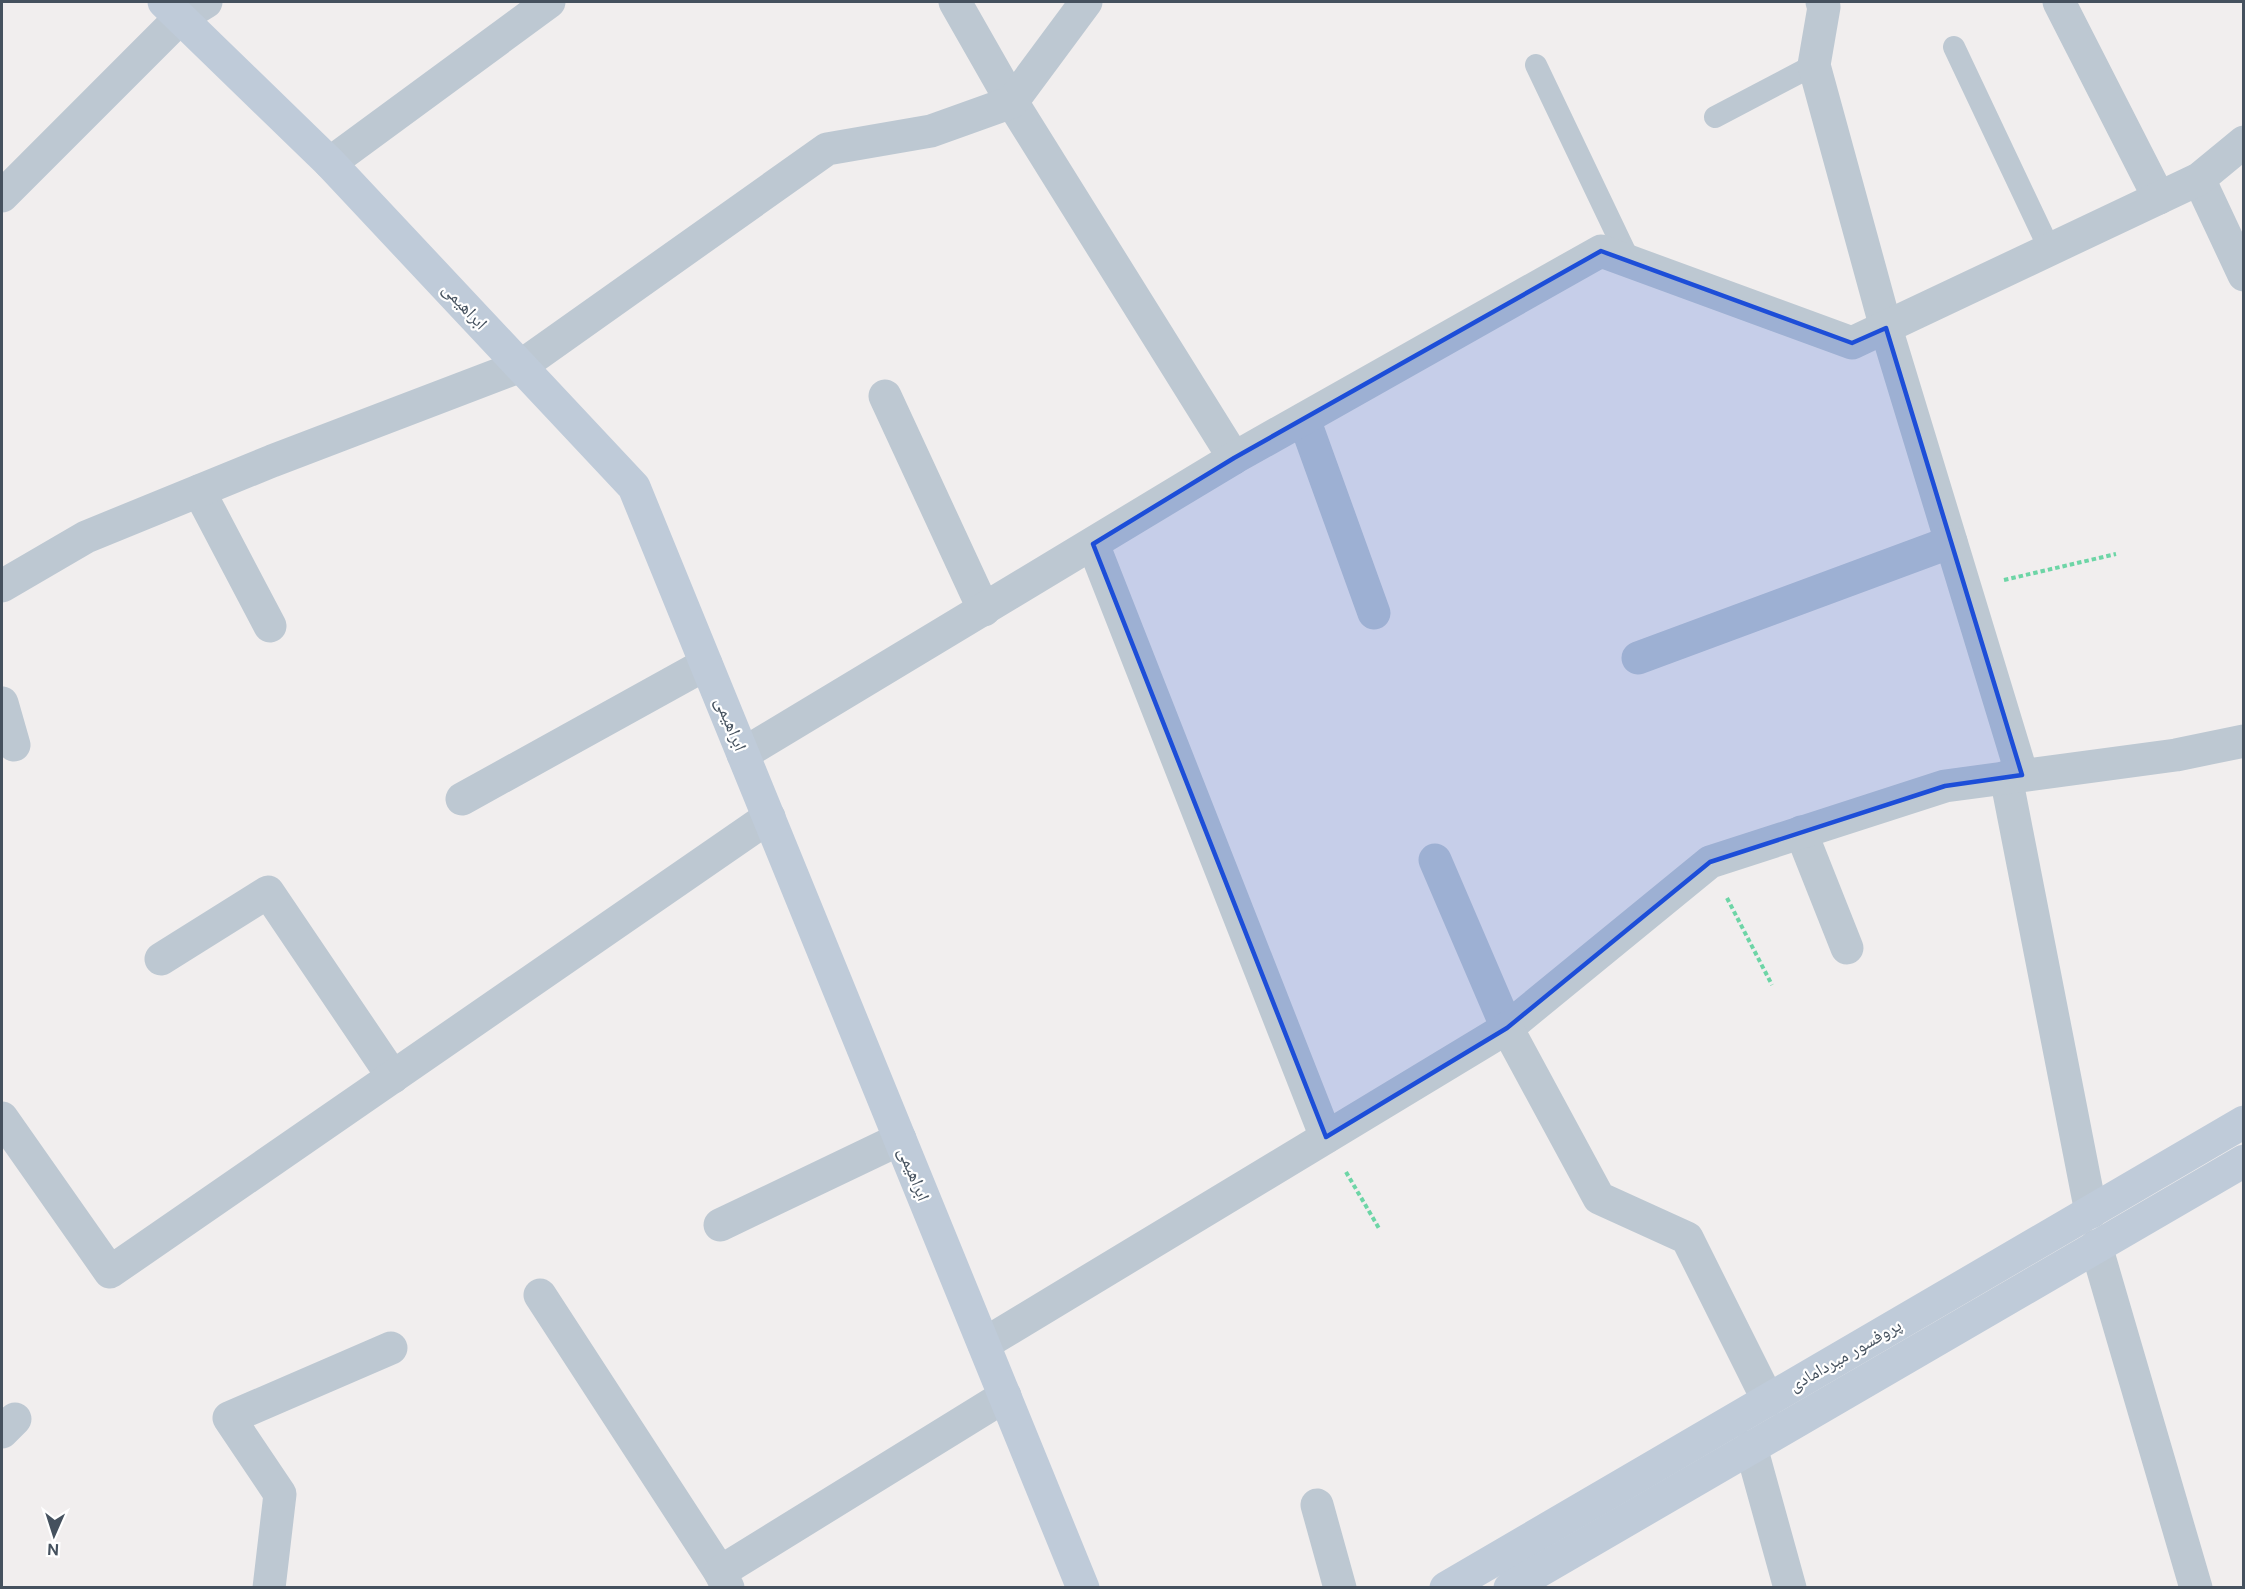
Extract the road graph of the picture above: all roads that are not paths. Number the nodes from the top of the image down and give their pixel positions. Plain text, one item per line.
1 (549, 2) edge
2 (955, 2) edge
3 (1086, 2) edge
4 (1822, 2) edge
5 (2059, 2) edge
6 (183, 7) edge
7 (1954, 47) dead end
8 (1536, 65) dead end
9 (1814, 65) junction
10 (1012, 102) junction
11 (1715, 117) dead end
12 (2244, 142) edge
13 (330, 163) junction
14 (2199, 179) junction
15 (2, 196) edge
16 (2159, 198) junction
17 (2050, 250) junction
18 (1630, 262) junction
19 (2244, 275) edge
20 (1886, 328) junction
21 (521, 366) junction
22 (885, 396) dead end
23 (1304, 419) junction
24 (1234, 458) junction
25 (199, 491) junction
26 (1951, 542) junction
27 (1093, 544) junction
28 (2, 586) edge
29 (984, 610) junction
30 (1374, 613) dead end
31 (270, 626) dead end
32 (1638, 658) dead end
33 (706, 664) junction
34 (2, 703) edge
35 (2244, 741) edge
36 (14, 745) dead end
37 (743, 754) junction
38 (2014, 776) junction
39 (462, 799) dead end
40 (769, 817) junction
41 (1801, 832) junction
42 (1435, 860) dead end
43 (1847, 948) dead end
44 (161, 959) dead end
45 (1507, 1028) junction
46 (393, 1077) junction
47 (2, 1118) edge
48 (2244, 1122) edge
49 (1326, 1137) junction
50 (900, 1139) junction
51 (2244, 1161) edge
52 (2091, 1212) junction
53 (720, 1225) dead end
54 (2096, 1246) junction
55 (540, 1295) dead end
56 (984, 1344) junction
57 (391, 1348) dead end
58 (1005, 1396) junction
59 (1768, 1400) junction
60 (1751, 1447) junction
61 (1317, 1505) dead end
62 (724, 1580) edge
63 (269, 1587) edge
64 (1083, 1587) edge
65 (1340, 1587) edge
66 (1446, 1587) edge
67 (1510, 1587) edge
68 (1790, 1587) edge
69 (2196, 1587) edge

1 - 13 street
2 - 10 street
3 - 10 street
4 - 9 street
5 - 16 street
6 - 13 main road, ابراهیمی
6 - 15 street
7 - 17 lane
8 - 18 lane
9 - 11 lane
9 - 20 street
10 - 21 street
10 - 24 street
12 - 14 street
13 - 21 main road, ابراهیمی
14 - 16 street
14 - 19 street
16 - 17 street
17 - 20 street
18 - 20 street
18 - 23 street
20 - 26 street
21 - 25 street
21 - 33 main road, ابراهیمی
22 - 29 street
23 - 24 street
23 - 30 street
24 - 27 street
25 - 28 street
25 - 31 street
26 - 32 street
26 - 38 street
27 - 29 street
27 - 49 street
29 - 37 street
33 - 37 main road, ابراهیمی
33 - 39 street
34 - 36 street
35 - 38 street
37 - 40 main road, ابراهیمی
38 - 41 street
38 - 52 street
40 - 46 street
40 - 50 main road, ابراهیمی
41 - 43 street
41 - 45 street
42 - 45 street
44 - 46 street
45 - 49 street
45 - 59 street
46 - 47 street
48 - 52 main road, پروفسور میردامادی
49 - 56 street
50 - 53 street
50 - 56 main road, ابراهیمی
51 - 54 main road, پروفسور میردامادی
52 - 59 main road, پروفسور میردامادی
54 - 60 main road, پروفسور میردامادی
54 - 69 street
55 - 62 street
56 - 58 main road, ابراهیمی
57 - 63 street
58 - 62 street
58 - 64 main road, ابراهیمی
59 - 66 main road, پروفسور میردامادی
60 - 67 main road, پروفسور میردامادی
60 - 68 street
61 - 65 street

